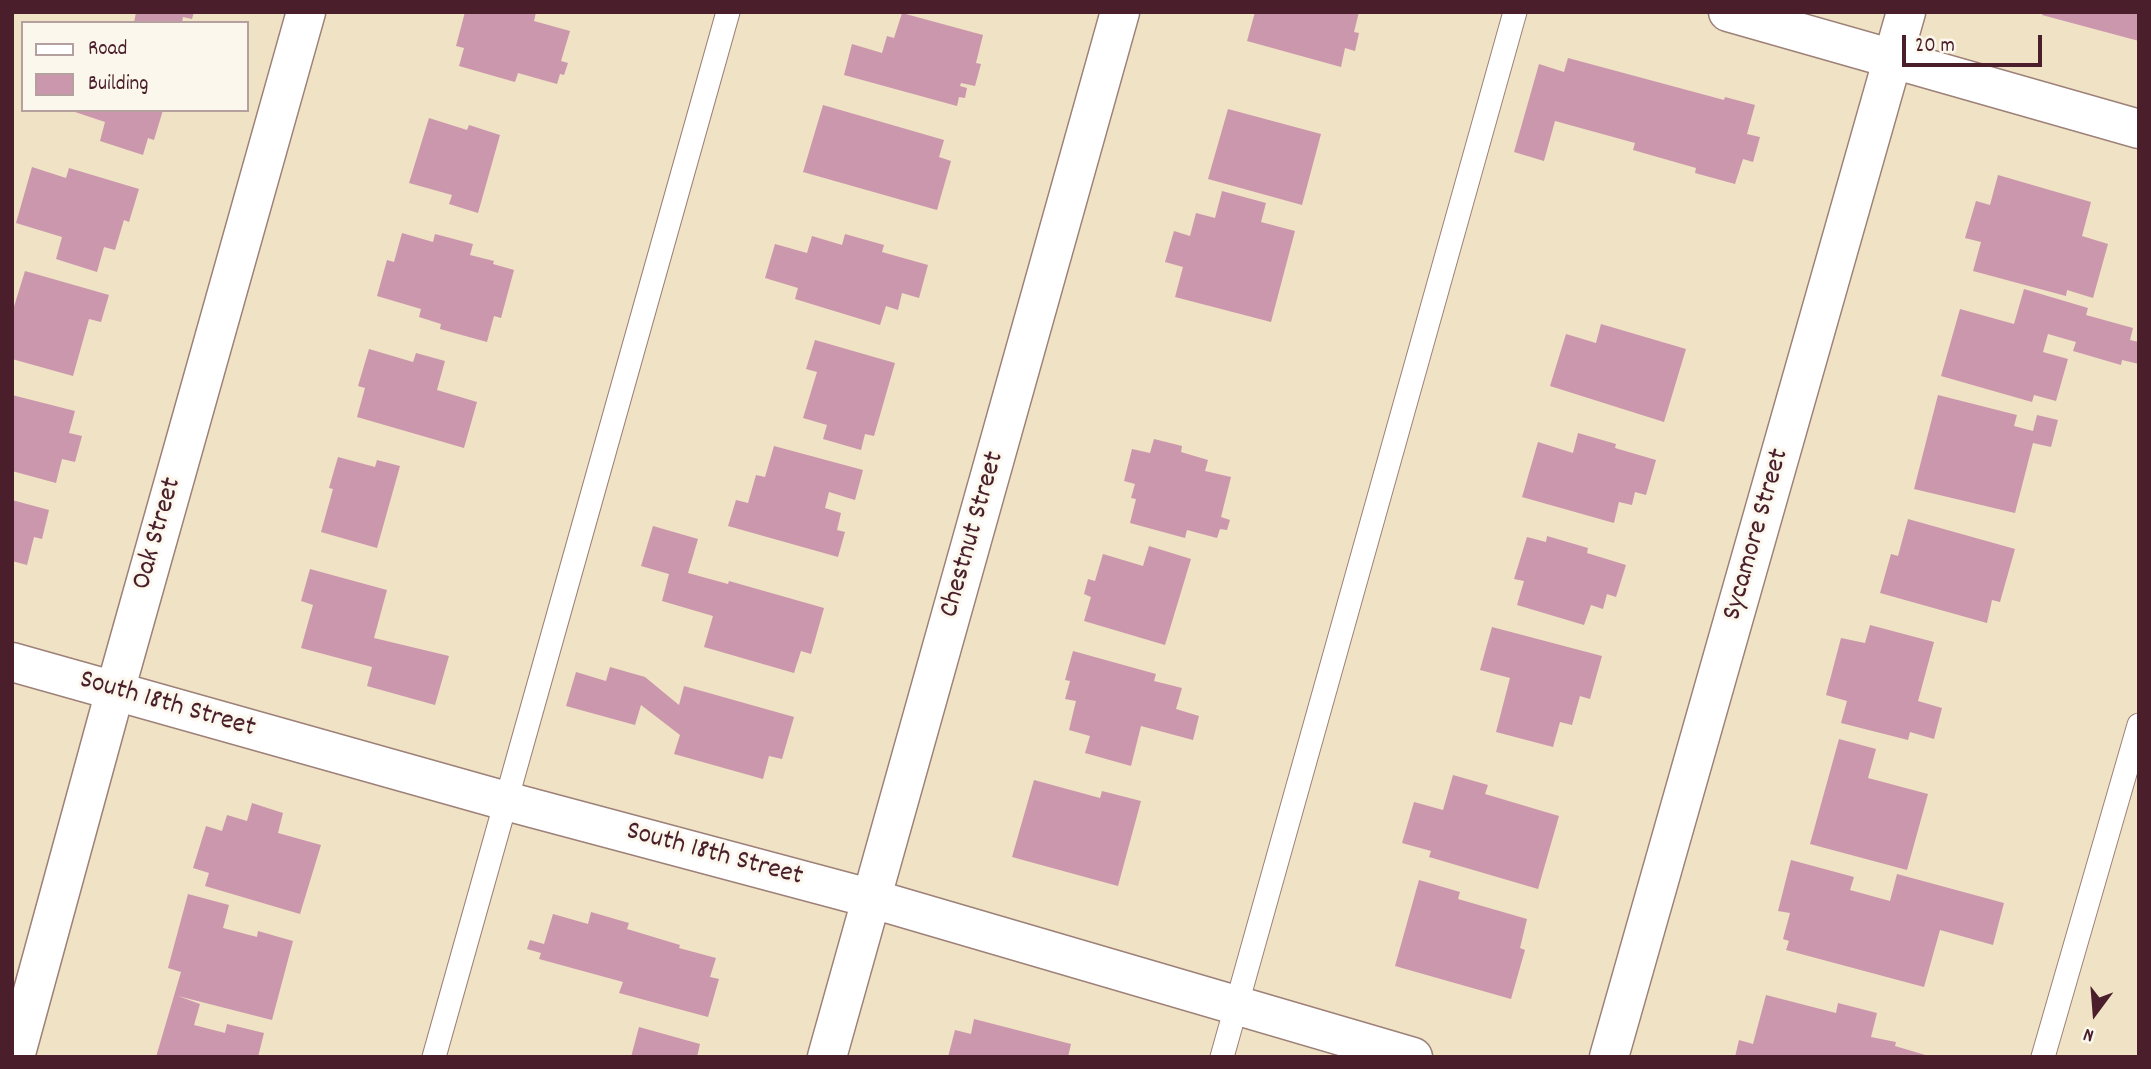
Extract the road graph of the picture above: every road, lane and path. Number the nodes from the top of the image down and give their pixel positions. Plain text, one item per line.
1 (306, 12) edge
2 (728, 12) edge
3 (1119, 12) edge
4 (1515, 12) edge
5 (1728, 12) edge
6 (1906, 12) edge
7 (1893, 59) junction
8 (2139, 129) edge
9 (12, 662) edge
10 (115, 691) junction
11 (2139, 725) edge
12 (506, 801) junction
13 (873, 899) junction
14 (1236, 1006) junction
15 (15, 1057) edge
16 (434, 1057) edge
17 (827, 1057) edge
18 (1222, 1057) edge
19 (1413, 1057) edge
20 (1609, 1057) edge
21 (2043, 1057) edge

1 - 10 street, Oak Street
2 - 12 lane
3 - 13 street, Chestnut Street
4 - 14 lane
5 - 7 street
6 - 7 street, Sycamore Street
7 - 8 street
7 - 20 street, Sycamore Street
9 - 10 street, South 18th Street
10 - 12 street, South 18th Street
10 - 15 street, Oak Street
11 - 21 lane
12 - 13 street, South 18th Street
12 - 16 lane
13 - 14 street, South 18th Street
13 - 17 street, Chestnut Street
14 - 18 lane
14 - 19 street, South 18th Street

